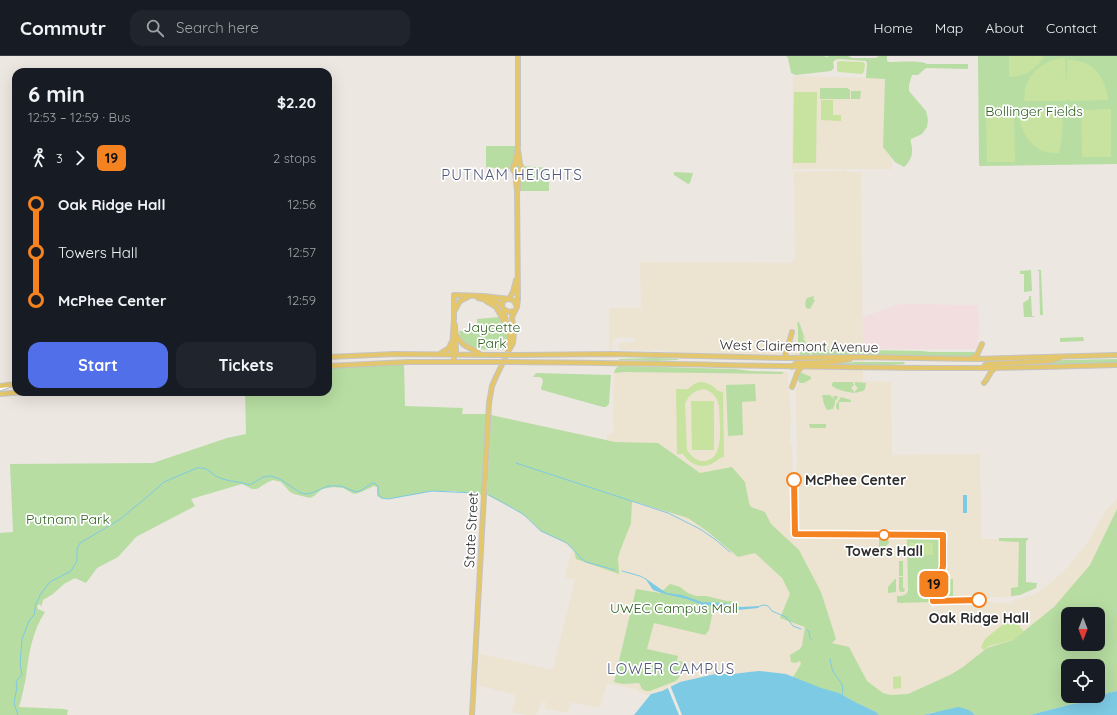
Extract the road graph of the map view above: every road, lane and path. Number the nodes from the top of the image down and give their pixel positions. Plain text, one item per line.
1 (518, 56) edge
2 (518, 164) junction
3 (517, 171) junction
4 (517, 277) junction
5 (473, 296) junction
6 (484, 299) junction
7 (508, 299) junction
8 (517, 305) junction
9 (502, 307) junction
10 (514, 311) junction
11 (454, 312) junction
12 (454, 319) junction
13 (508, 328) junction
14 (792, 332) dead end
15 (456, 333) junction
16 (452, 340) junction
17 (982, 344) dead end
18 (508, 350) junction
19 (438, 354) junction
20 (454, 354) junction
21 (481, 355) junction
22 (1117, 355) edge
23 (1066, 356) junction
24 (332, 357) edge
25 (856, 357) junction
26 (784, 358) junction
27 (971, 359) junction
28 (454, 362) junction
29 (1117, 365) edge
30 (332, 366) edge
31 (792, 367) junction
32 (804, 367) junction
33 (983, 368) junction
34 (995, 368) junction
35 (984, 383) dead end
36 (12, 384) edge
37 (12, 385) edge
38 (0, 386) edge
39 (792, 387) dead end
40 (0, 389) edge
41 (12, 393) edge
42 (0, 394) edge
43 (472, 715) edge

1 - 2 main road
2 - 3 main road
2 - 3 main road
3 - 4 main road
4 - 7 main road
4 - 8 main road
5 - 6 main road
5 - 7 main road
5 - 11 main road
5 - 11 main road
6 - 9 main road
6 - 13 main road
7 - 8 main road
7 - 9 main road
8 - 10 main road
9 - 10 main road
9 - 13 main road, State Street
10 - 18 main road, State Street
11 - 12 main road
12 - 15 main road
12 - 16 main road
13 - 18 main road, State Street
14 - 26 main road
15 - 20 main road
15 - 21 main road
16 - 19 main road
16 - 20 main road
17 - 27 main road
18 - 43 main road, State Street
19 - 20 main road, West Clairemont Avenue
19 - 24 main road, West Clairemont Avenue
20 - 21 main road, West Clairemont Avenue
20 - 28 main road
21 - 26 main road, West Clairemont Avenue, bridge
22 - 23 main road, West Clairemont Avenue
23 - 27 main road, West Clairemont Avenue
23 - 33 main road
25 - 26 main road, West Clairemont Avenue
25 - 27 main road, West Clairemont Avenue
25 - 31 main road
28 - 30 main road, West Clairemont Avenue
28 - 31 main road, West Clairemont Avenue, bridge
29 - 34 main road, West Clairemont Avenue
31 - 32 main road, West Clairemont Avenue
32 - 33 main road, West Clairemont Avenue
32 - 39 main road
33 - 34 main road, West Clairemont Avenue
34 - 35 main road
36 - 38 main road
37 - 40 street
41 - 42 main road

